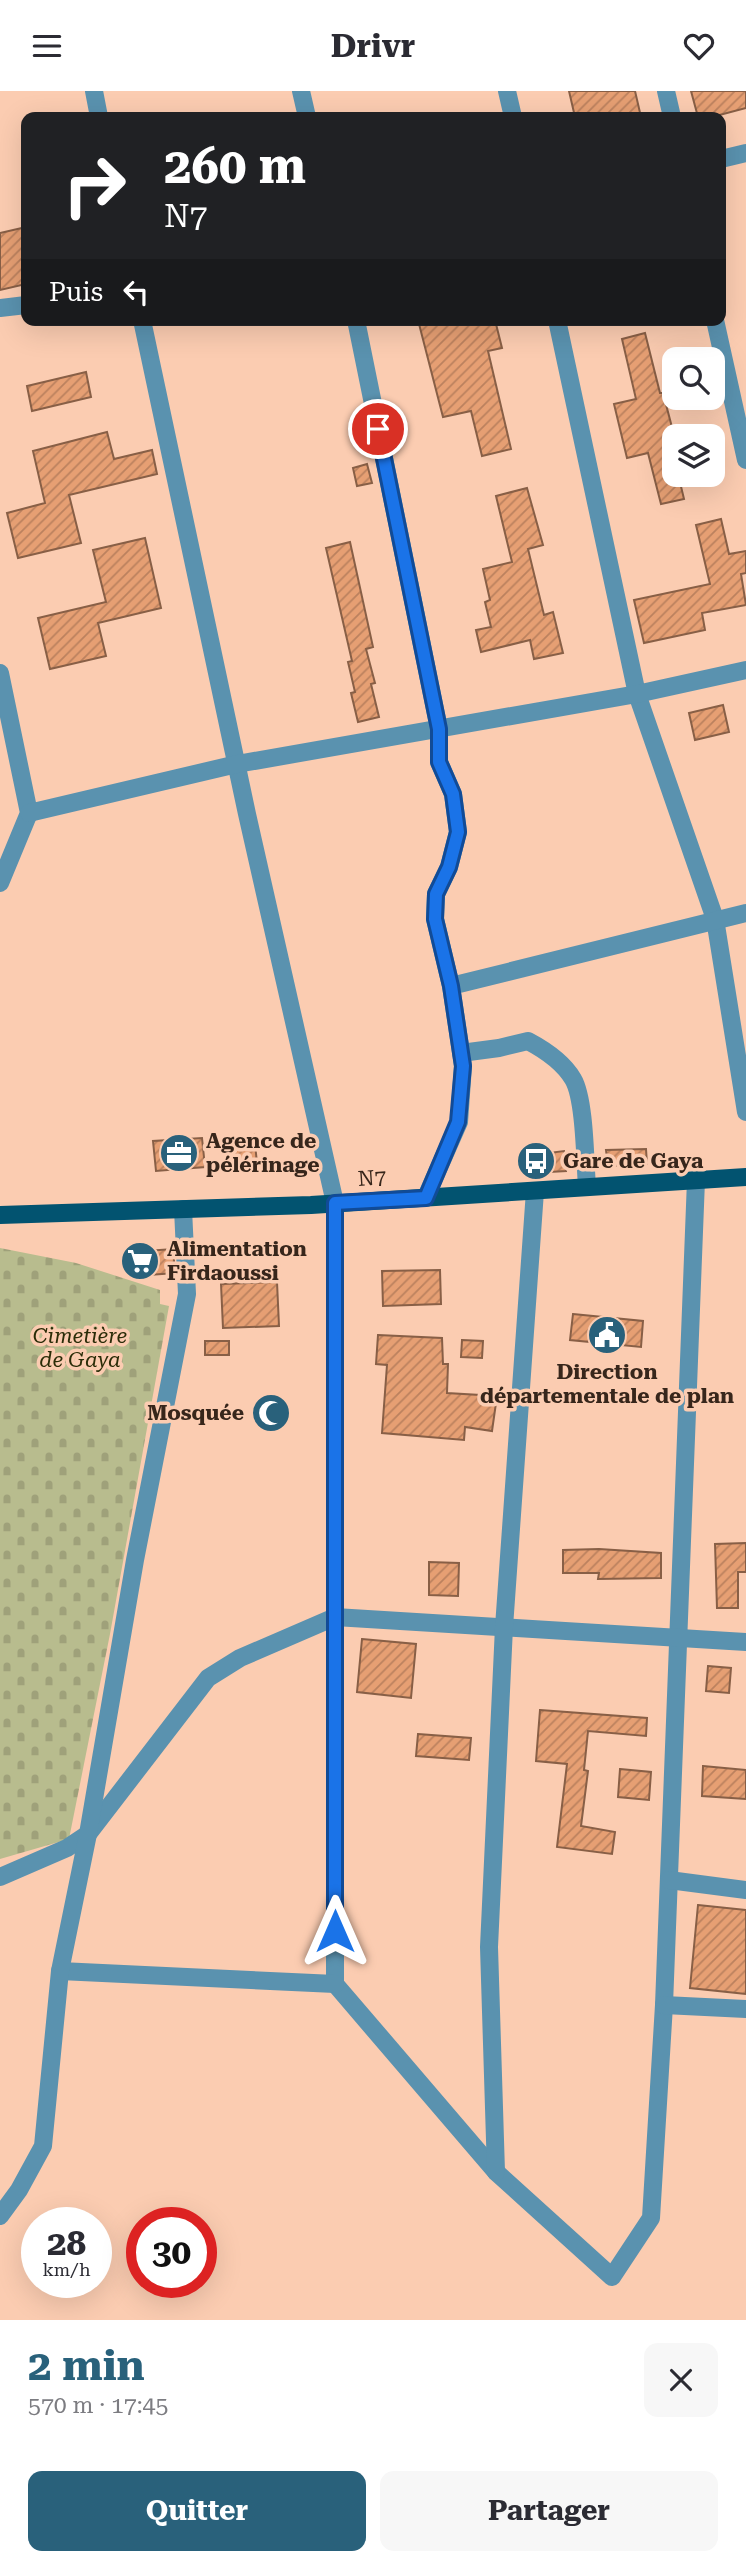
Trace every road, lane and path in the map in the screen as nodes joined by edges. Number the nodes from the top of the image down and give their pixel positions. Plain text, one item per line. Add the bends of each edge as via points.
1 (94, 91) edge
2 (300, 91) edge
3 (507, 91) edge
4 (666, 91) edge
5 (98, 112) edge
6 (306, 112) edge
7 (512, 112) edge
8 (670, 112) edge
9 (746, 153) edge
10 (726, 158) edge
11 (21, 306) edge
12 (0, 308) edge
13 (143, 326) edge
14 (357, 326) edge
15 (558, 326) edge
16 (716, 326) edge
17 (746, 460) edge
18 (746, 670) edge
19 (0, 673) edge
20 (637, 694) junction
21 (439, 729) junction
22 (237, 764) junction
23 (29, 813) junction
24 (0, 883) edge
25 (746, 913) edge
26 (715, 919) junction
27 (451, 986) junction
28 (461, 1053) junction
29 (746, 1112) edge
30 (746, 1177) edge
31 (696, 1180) junction
32 (587, 1187) junction
33 (535, 1191) junction
34 (426, 1198) junction
35 (335, 1203) junction
36 (183, 1209) junction
37 (0, 1215) edge
38 (335, 1617) junction
39 (505, 1627) junction
40 (678, 1638) junction
41 (746, 1642) edge
42 (88, 1834) junction
43 (0, 1877) edge
44 (669, 1881) junction
45 (746, 1890) edge
46 (60, 1971) junction
47 (335, 1984) junction
48 (664, 2005) junction
49 (746, 2009) edge
50 (496, 2172) junction
51 (0, 2217) edge

1 - 5 street
2 - 6 street
3 - 7 street
4 - 8 street
9 - 10 street
11 - 12 street
13 - 22 street
14 - 21 street
15 - 20 street
16 - 17 street
18 - 20 street
19 - 23 street
20 - 21 street
20 - 26 street
21 - 22 street
21 - 27 street via 439,762 453,794 458,832 436,894 435,919
22 - 23 street
22 - 35 street
23 - 24 street
25 - 26 street
26 - 27 street
26 - 29 street
27 - 28 street
28 - 32 street via 528,1041 557,1061 574,1080 580,1101
28 - 34 street via 458,1122
30 - 31 main road, N7
31 - 32 main road, N7
31 - 40 street
32 - 33 main road, N7
33 - 34 main road, N7
33 - 39 street
34 - 35 main road, N7
35 - 36 main road, N7
35 - 38 street
36 - 37 main road, N7
36 - 42 street via 187,1294
38 - 39 street
38 - 42 street via 240,1658 208,1678
38 - 47 street
39 - 40 street
39 - 50 street via 489,1947
40 - 41 street
40 - 44 street
42 - 43 street
42 - 46 street
44 - 45 street
44 - 48 street
46 - 47 street
46 - 51 street via 43,2145
47 - 50 street
48 - 49 street
48 - 50 street via 652,2218 611,2277

